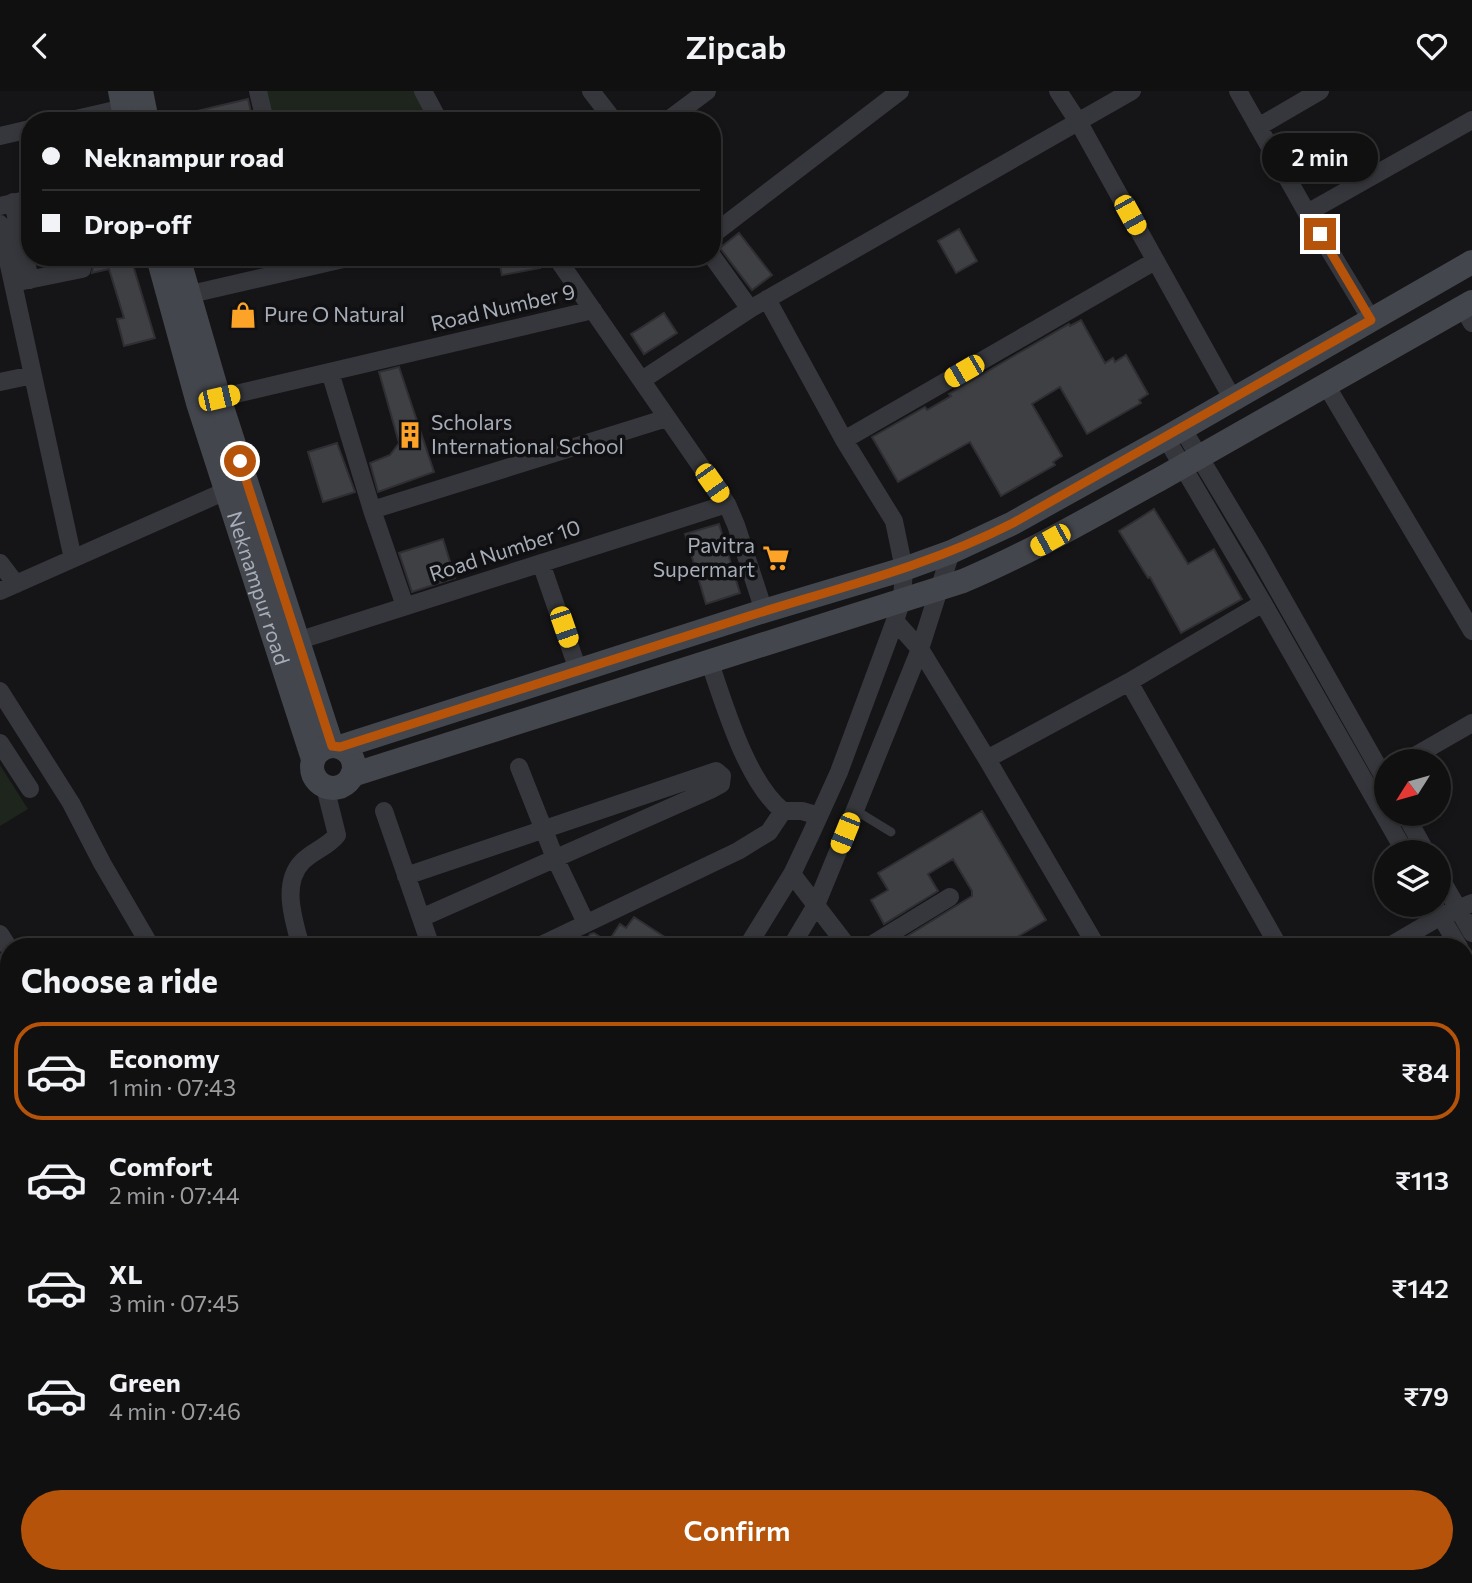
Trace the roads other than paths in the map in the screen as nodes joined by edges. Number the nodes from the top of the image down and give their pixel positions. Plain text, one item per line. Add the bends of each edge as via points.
1 (258, 91) edge
2 (424, 91) edge
3 (592, 91) edge
4 (707, 91) edge
5 (900, 91) edge
6 (1058, 91) edge
7 (1132, 91) edge
8 (1238, 91) edge
9 (1320, 91) edge
10 (128, 103) edge
11 (98, 112) edge
12 (263, 112) edge
13 (434, 112) edge
14 (607, 112) edge
15 (679, 112) edge
16 (1472, 120) edge
17 (1079, 123) junction
18 (1258, 127) junction
19 (21, 131) edge
20 (0, 136) edge
21 (14, 202) edge
22 (1307, 213) junction
23 (0, 224) edge
24 (721, 228) edge
25 (1155, 261) junction
26 (1472, 262) edge
27 (82, 266) edge
28 (162, 266) edge
29 (178, 266) edge
30 (313, 266) edge
31 (562, 266) edge
32 (719, 266) edge
33 (22, 282) junction
34 (178, 297) junction
35 (767, 299) junction
36 (750, 309) junction
37 (593, 310) junction
38 (1469, 311) edge
39 (1371, 320) junction
40 (330, 372) junction
41 (33, 375) junction
42 (642, 380) junction
43 (0, 382) edge
44 (1326, 385) junction
45 (219, 398) junction
46 (1233, 398) junction
47 (667, 418) junction
48 (1174, 433) junction
49 (844, 440) junction
50 (1191, 462) junction
51 (236, 486) junction
52 (727, 504) junction
53 (372, 510) junction
54 (951, 552) junction
55 (73, 559) junction
56 (541, 562) junction
57 (0, 563) edge
58 (904, 569) junction
59 (939, 589) junction
60 (6, 592) edge
61 (1263, 603) junction
62 (405, 606) junction
63 (898, 610) junction
64 (764, 611) junction
65 (1472, 631) edge
66 (297, 641) junction
67 (920, 649) junction
68 (709, 660) junction
69 (578, 670) junction
70 (1129, 682) junction
71 (0, 691) edge
72 (1472, 723) edge
73 (0, 743) edge
74 (1427, 749) edge
75 (328, 751) junction
76 (1374, 757) edge
77 (987, 759) junction
78 (519, 767) dead end
79 (352, 775) junction
80 (325, 787) junction
81 (30, 789) dead end
82 (855, 810) junction
83 (384, 811) dead end
84 (783, 811) junction
85 (819, 816) junction
86 (544, 830) junction
87 (891, 832) dead end
88 (1398, 840) edge
89 (555, 858) junction
90 (792, 874) junction
91 (406, 876) junction
92 (1451, 889) edge
93 (950, 898) dead end
94 (816, 905) junction
95 (1466, 907) edge
96 (1429, 917) edge
97 (1442, 917) edge
98 (421, 918) junction
99 (586, 923) junction
100 (1472, 933) edge
101 (146, 938) edge
102 (299, 938) edge
103 (427, 938) edge
104 (555, 938) edge
105 (753, 938) edge
106 (796, 938) edge
107 (841, 938) edge
108 (883, 938) edge
109 (1092, 938) edge
110 (1274, 938) edge
111 (1400, 938) edge
112 (1454, 938) edge

1 - 12 street
2 - 13 street
3 - 14 street
4 - 15 street
5 - 24 street
6 - 17 street
7 - 17 street
8 - 18 street
9 - 18 street
10 - 11 street
16 - 22 street
17 - 25 street
17 - 35 street
18 - 22 street
19 - 20 street
21 - 33 street
22 - 39 street
23 - 33 street
25 - 46 street
25 - 49 street
26 - 39 street
27 - 33 street
28 - 34 street, Neknampur road
29 - 34 street, Neknampur road
30 - 34 street
31 - 37 street
32 - 36 street
33 - 41 street
34 - 45 street, Neknampur road
34 - 51 street, Neknampur road
35 - 36 street
35 - 49 street
36 - 42 street
37 - 40 street, Road Number 9
37 - 42 street
38 - 44 street
39 - 46 street
40 - 45 street, Road Number 9
40 - 53 street
41 - 43 street
41 - 55 street
42 - 47 street
44 - 50 street
44 - 65 street
45 - 51 street, Neknampur road
46 - 48 street
47 - 52 street
47 - 53 street
48 - 50 street
48 - 54 street via 1013,523
49 - 58 street via 894,521
50 - 59 street via 1028,552
50 - 61 street
50 - 76 street via 1257,553
51 - 55 street
51 - 66 street, Neknampur road
51 - 75 street, Neknampur road
52 - 56 street, Road Number 10
52 - 64 street
53 - 62 street
54 - 58 street
54 - 59 street
55 - 60 street
56 - 62 street, Road Number 10
56 - 69 street
57 - 60 street
58 - 63 street
58 - 64 street
59 - 63 street
59 - 67 street
61 - 70 street
61 - 88 street
62 - 66 street, Road Number 10
63 - 67 street
63 - 68 street
63 - 85 street
64 - 69 street
66 - 75 street, Neknampur road
67 - 77 street
67 - 82 street
68 - 79 street
68 - 84 street via 761,788
69 - 75 street
70 - 77 street
70 - 110 street
71 - 101 street via 71,803
72 - 74 street
73 - 81 street
75 - 79 street via 352,759
75 - 80 street via 313,775
77 - 109 street
78 - 86 street
79 - 80 street via 341,786
80 - 102 street via 337,835 301,863 290,888
82 - 87 lane
82 - 94 street
83 - 91 street
84 - 85 street
84 - 99 street via 769,832 738,851
85 - 90 street
86 - 89 street
86 - 89 street via 716,771 722,776 721,784 710,790
86 - 91 street
89 - 98 street
89 - 99 street
90 - 94 street
90 - 105 street
91 - 98 street
92 - 95 street
93 - 108 street
94 - 106 street
94 - 107 street
95 - 100 street
96 - 111 street
97 - 112 street
98 - 103 street
99 - 104 street

